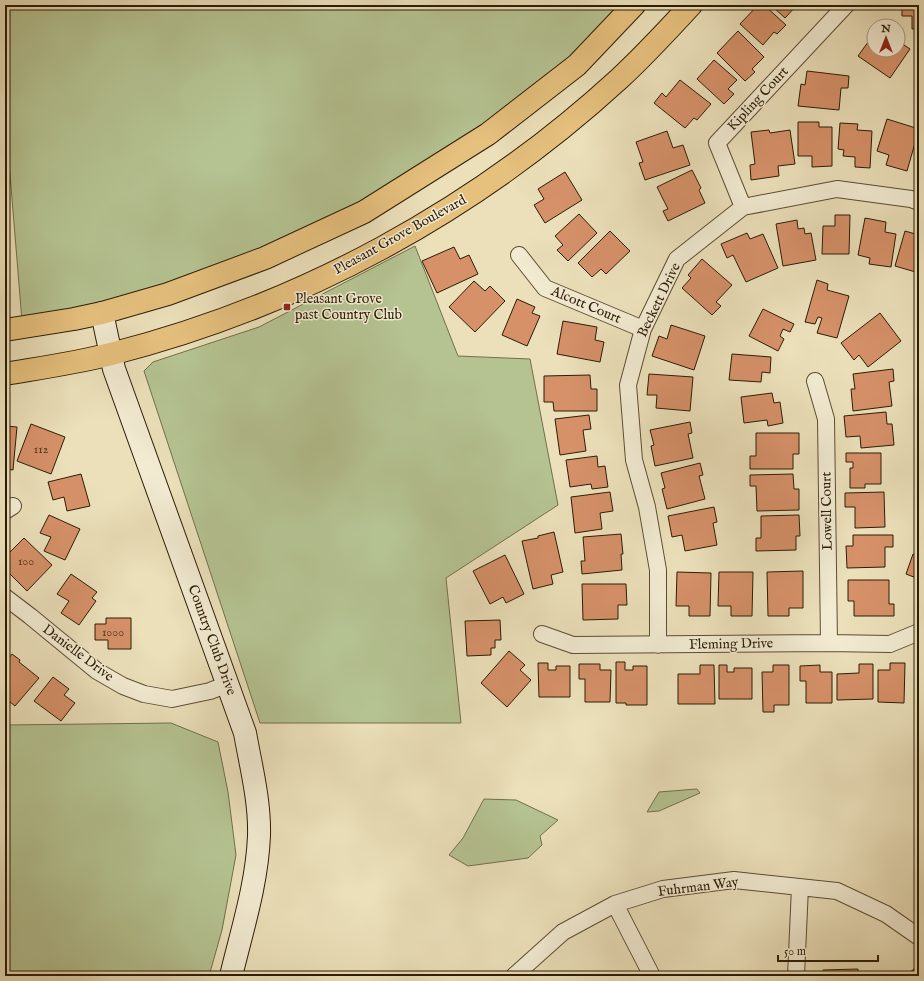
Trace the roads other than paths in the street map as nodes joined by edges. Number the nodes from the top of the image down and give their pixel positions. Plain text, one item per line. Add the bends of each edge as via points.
1 (634, 5) edge
2 (691, 5) edge
3 (846, 5) edge
4 (919, 202) edge
5 (743, 207) junction
6 (519, 256) dead end
7 (102, 313) junction
8 (643, 329) junction
9 (5, 330) edge
10 (110, 354) junction
11 (5, 374) edge
12 (815, 381) dead end
13 (5, 597) edge
14 (919, 632) edge
15 (542, 634) dead end
16 (829, 643) junction
17 (658, 645) junction
18 (228, 684) junction
19 (800, 887) junction
20 (615, 904) junction
21 (919, 937) edge
22 (231, 976) edge
23 (514, 976) edge
24 (652, 976) edge
25 (796, 976) edge

1 - 7 main road via 577,65 488,134 364,212 265,258 168,294
2 - 10 main road, Pleasant Grove Boulevard via 619,79 545,142 469,197 428,222 347,267 288,294 184,332
3 - 5 street, Kipling Court via 717,142
4 - 5 street, Beckett Drive via 837,189
5 - 8 street, Beckett Drive via 677,259
6 - 8 street, Alcott Court via 545,288
7 - 9 main road
7 - 10 street, Country Club Drive
8 - 17 street, Beckett Drive via 628,385 634,460 647,507 658,570
10 - 11 main road, Pleasant Grove Boulevard
10 - 18 street, Country Club Drive
12 - 16 street, Lowell Court via 826,419
13 - 18 street, Danielle Drive via 98,671 123,686 144,694 172,699 210,691
14 - 16 street, Fleming Drive via 890,644
15 - 17 street, Fleming Drive via 573,645
16 - 17 street, Fleming Drive
18 - 22 street, Country Club Drive via 245,734 256,791 259,835 253,887
19 - 20 street, Fuhrman Way via 734,880 663,888
19 - 21 street, Fuhrman Way via 837,891 886,914
19 - 25 street
20 - 23 street, Fuhrman Way via 563,932
20 - 24 street

